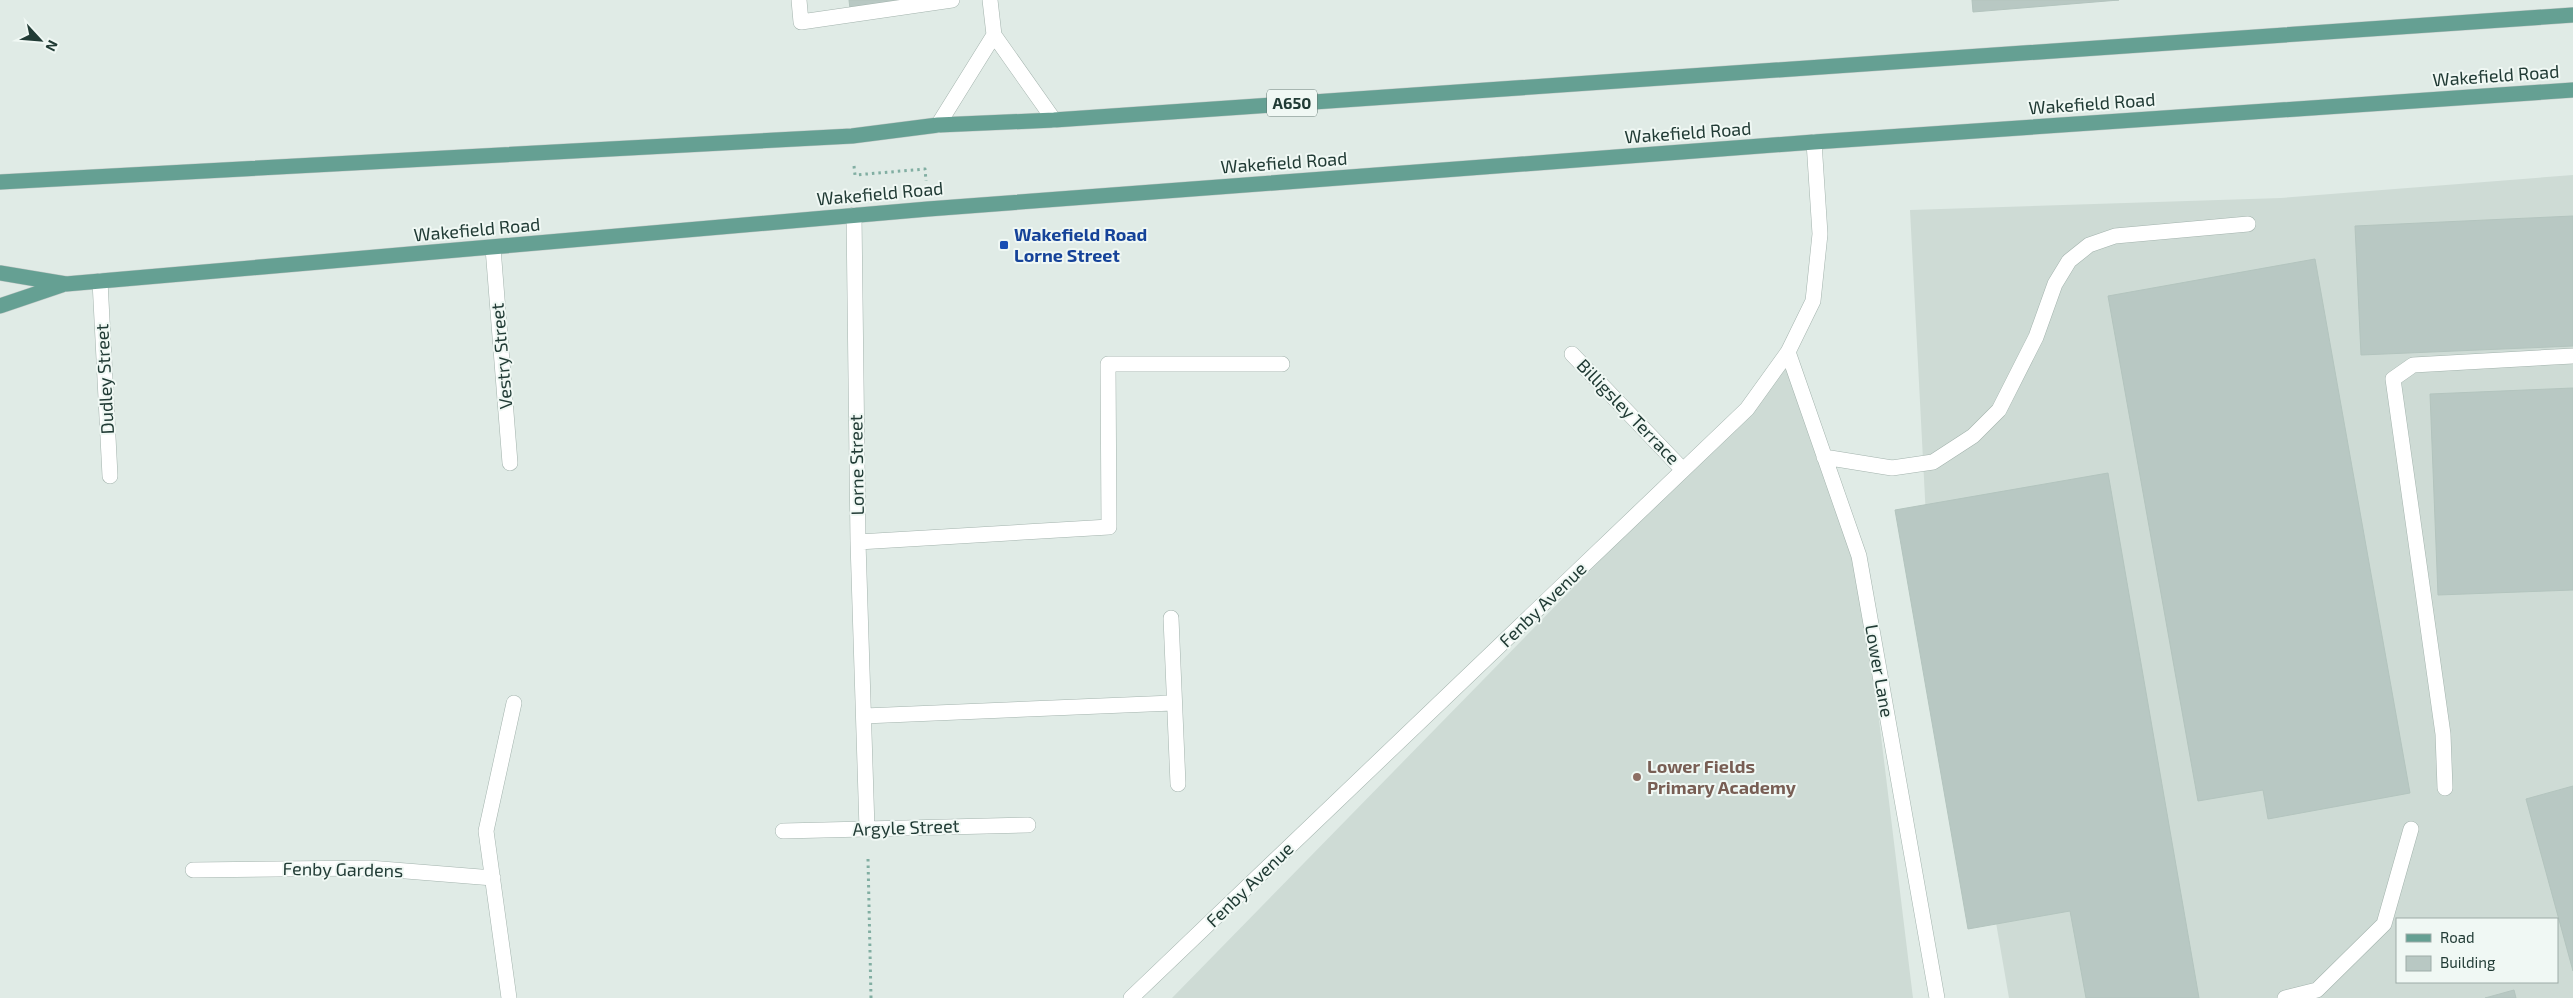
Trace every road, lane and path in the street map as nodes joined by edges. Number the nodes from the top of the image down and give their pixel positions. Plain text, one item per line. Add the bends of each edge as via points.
1 (799, 0) edge
2 (952, 0) edge
3 (990, 0) edge
4 (2573, 15) edge
5 (994, 35) junction
6 (2573, 90) edge
7 (1054, 120) junction
8 (938, 125) junction
9 (852, 136) junction
10 (1814, 142) junction
11 (4, 181) edge
12 (928, 208) junction
13 (854, 214) junction
14 (2248, 224) dead end
15 (493, 248) junction
16 (0, 273) edge
17 (100, 281) junction
18 (66, 284) junction
19 (0, 306) edge
20 (1788, 352) junction
21 (1572, 354) dead end
22 (2573, 356) edge
23 (1282, 364) dead end
24 (1824, 457) junction
25 (510, 463) dead end
26 (1683, 470) junction
27 (110, 476) dead end
28 (858, 542) junction
29 (1171, 618) dead end
30 (514, 703) dead end
31 (1173, 703) junction
32 (864, 716) junction
33 (1178, 784) dead end
34 (2445, 788) dead end
35 (1028, 825) dead end
36 (867, 829) junction
37 (2411, 829) dead end
38 (784, 832) dead end
39 (193, 870) dead end
40 (493, 878) junction
41 (509, 998) edge
42 (871, 998) edge
43 (1131, 998) edge
44 (1937, 998) edge
45 (2285, 998) edge

1 - 2 street via 801,22
3 - 5 street
4 - 7 main road, A650
5 - 7 street
5 - 8 street
6 - 10 main road, Wakefield Road
7 - 8 main road, A650
8 - 9 main road, A650
9 - 11 main road, A650
9 - 12 path via 855,175 925,169
10 - 12 main road, Wakefield Road
10 - 20 street, Fenby Avenue via 1820,234 1813,301
12 - 13 main road, Wakefield Road
13 - 15 main road, Wakefield Road
13 - 28 street, Lorne Street
14 - 24 street via 2115,236 2089,244 2069,261 2055,284 2036,337 1999,410 1973,436 1933,462 1892,468
15 - 17 main road, Wakefield Road
15 - 25 street, Vestry Street
16 - 18 main road, Wakefield Road
17 - 18 main road, Wakefield Road
17 - 27 street, Dudley Street
18 - 19 main road
20 - 24 street, Lower Lane
20 - 26 street, Fenby Avenue via 1747,410
21 - 26 street, Billigsley Terrace
22 - 34 street via 2413,365 2393,379 2443,734
23 - 28 street via 1108,364 1108,527
24 - 44 street, Lower Lane via 1859,556
26 - 43 street, Fenby Avenue
28 - 32 street, Lorne Street
29 - 31 street
30 - 40 street via 486,831
31 - 32 street
31 - 33 street
32 - 36 street, Lorne Street
35 - 36 street, Argyle Street
36 - 38 street, Argyle Street
36 - 42 path
37 - 45 street via 2384,924 2317,990
39 - 40 street, Fenby Gardens via 369,868
40 - 41 street

